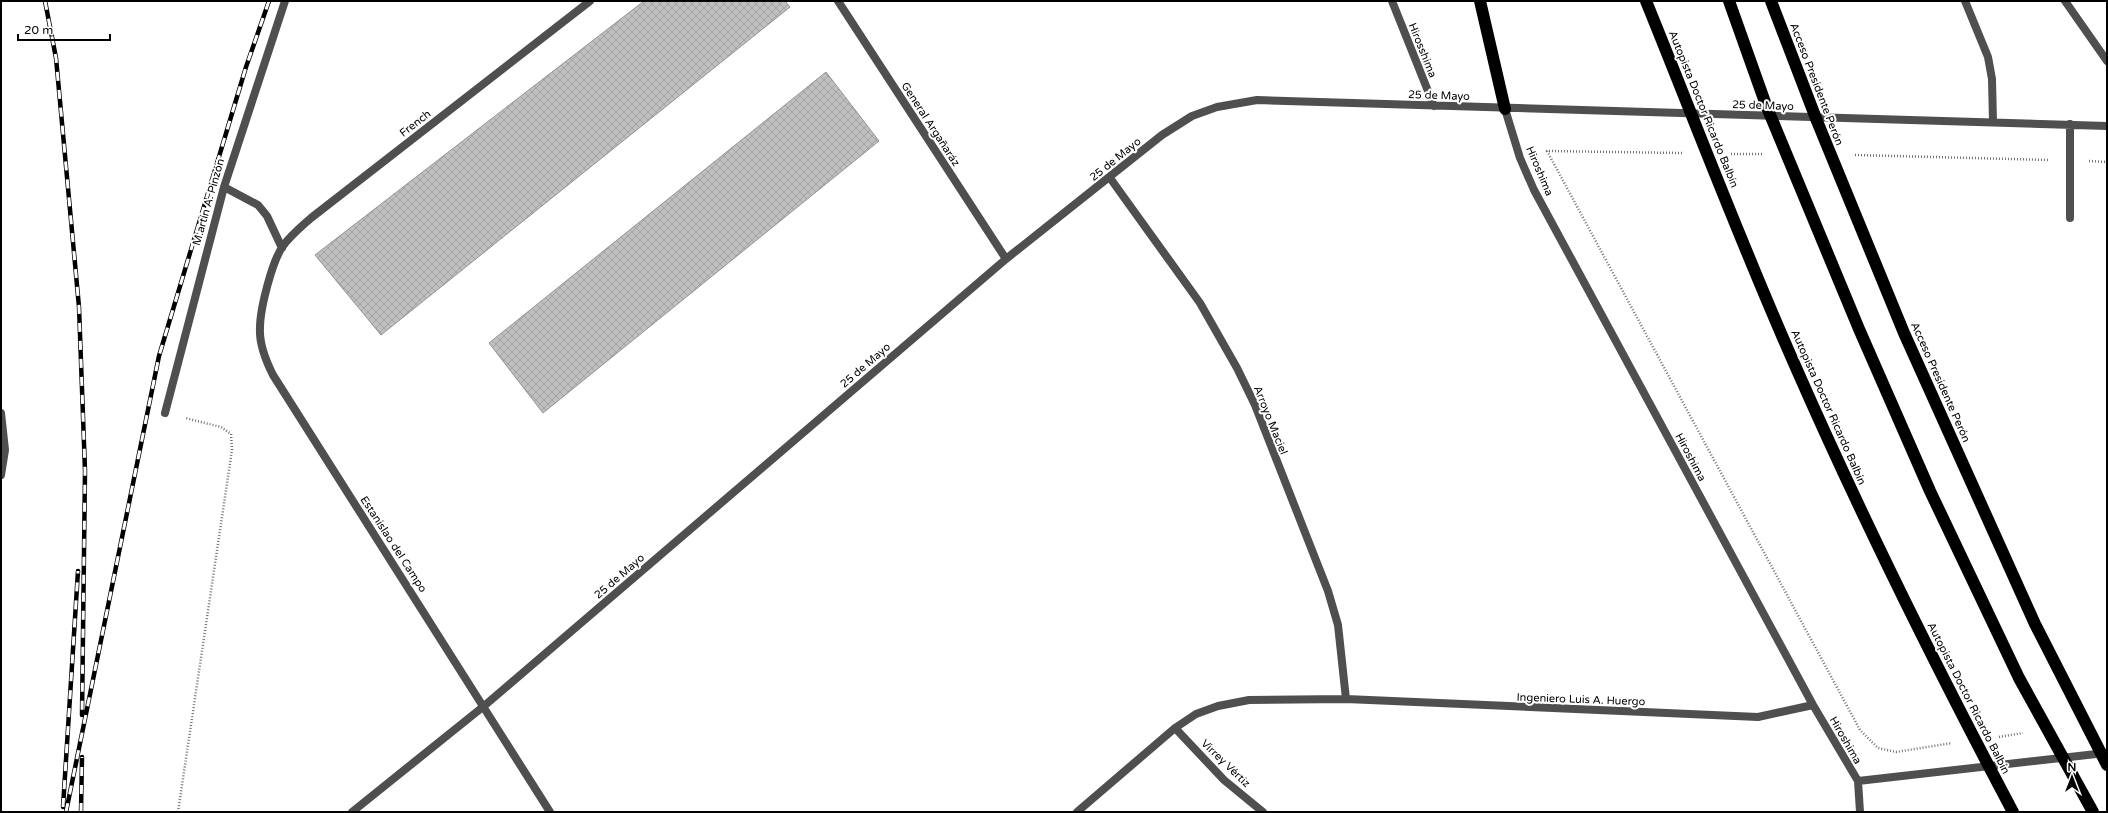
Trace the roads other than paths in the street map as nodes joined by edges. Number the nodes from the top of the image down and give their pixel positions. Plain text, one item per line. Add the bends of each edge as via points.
1 (285, 1) edge
2 (590, 1) edge
3 (838, 1) edge
4 (1392, 1) edge
5 (1480, 1) edge
6 (1646, 1) edge
7 (1729, 1) edge
8 (1771, 1) edge
9 (1965, 1) edge
10 (2065, 1) edge
11 (2107, 61) edge
12 (1434, 106) junction
13 (1505, 109) junction
14 (1993, 122) junction
15 (2070, 124) junction
16 (2107, 126) edge
17 (1110, 178) junction
18 (224, 187) junction
19 (2070, 218) dead end
20 (282, 248) junction
21 (1006, 259) junction
22 (270, 276) joint
23 (1, 414) edge
24 (165, 414) road end
25 (2, 472) edge
26 (1346, 699) junction
27 (1813, 704) junction
28 (484, 706) junction
29 (1175, 728) junction
30 (2107, 752) edge
31 (2107, 765) edge
32 (1858, 781) junction
33 (352, 812) edge
34 (550, 812) edge
35 (1077, 812) edge
36 (1263, 812) edge
37 (1860, 812) edge
38 (2013, 812) edge
39 (2093, 812) edge

1 - 18 street, M.artín A. Pinzón
2 - 20 street, French via 311,218 293,233
3 - 21 street, General Argañaráz
4 - 12 street, Hirosshima
5 - 13 highway
6 - 38 highway, Autopista Doctor Ricardo Balbín via 1796,368 1880,551
7 - 39 highway via 1766,105 1930,491 2019,678
8 - 31 highway, Acceso Presidente Perón via 1904,333 2035,624
9 - 14 street via 1988,58 1992,80
10 - 11 street
12 - 13 street, 25 de Mayo
12 - 17 street, 25 de Mayo via 1257,100 1216,107 1192,116 1162,135
13 - 14 street, 25 de Mayo
13 - 27 street, Hiroshima via 1520,158 1534,190
14 - 15 street, 25 de Mayo
15 - 16 street, 25 de Mayo
15 - 19 street
17 - 21 street, 25 de Mayo
17 - 26 street, Arroyo Maciel via 1200,303 1255,405 1328,592 1338,625
18 - 20 street via 258,205 267,216
18 - 24 street, M.artín A. Pinzón
20 - 22 street, French
21 - 28 street, 25 de Mayo
22 - 28 street, Estanislao del Campo via 260,329 265,358 273,375
23 - 25 street via 5,450
26 - 27 street, Ingeniero Luis A. Huergo via 1758,717
26 - 29 street, Ingeniero Luis A. Huergo via 1250,700 1218,706 1196,714
27 - 32 street, Hiroshima
28 - 33 street, 25 de Mayo
28 - 34 street, Estanislao del Campo
29 - 35 street, Ingeniero Luis A. Huergo
29 - 36 street, Virrey Vértiz via 1224,780
30 - 32 street
32 - 37 street, Hiroshima

